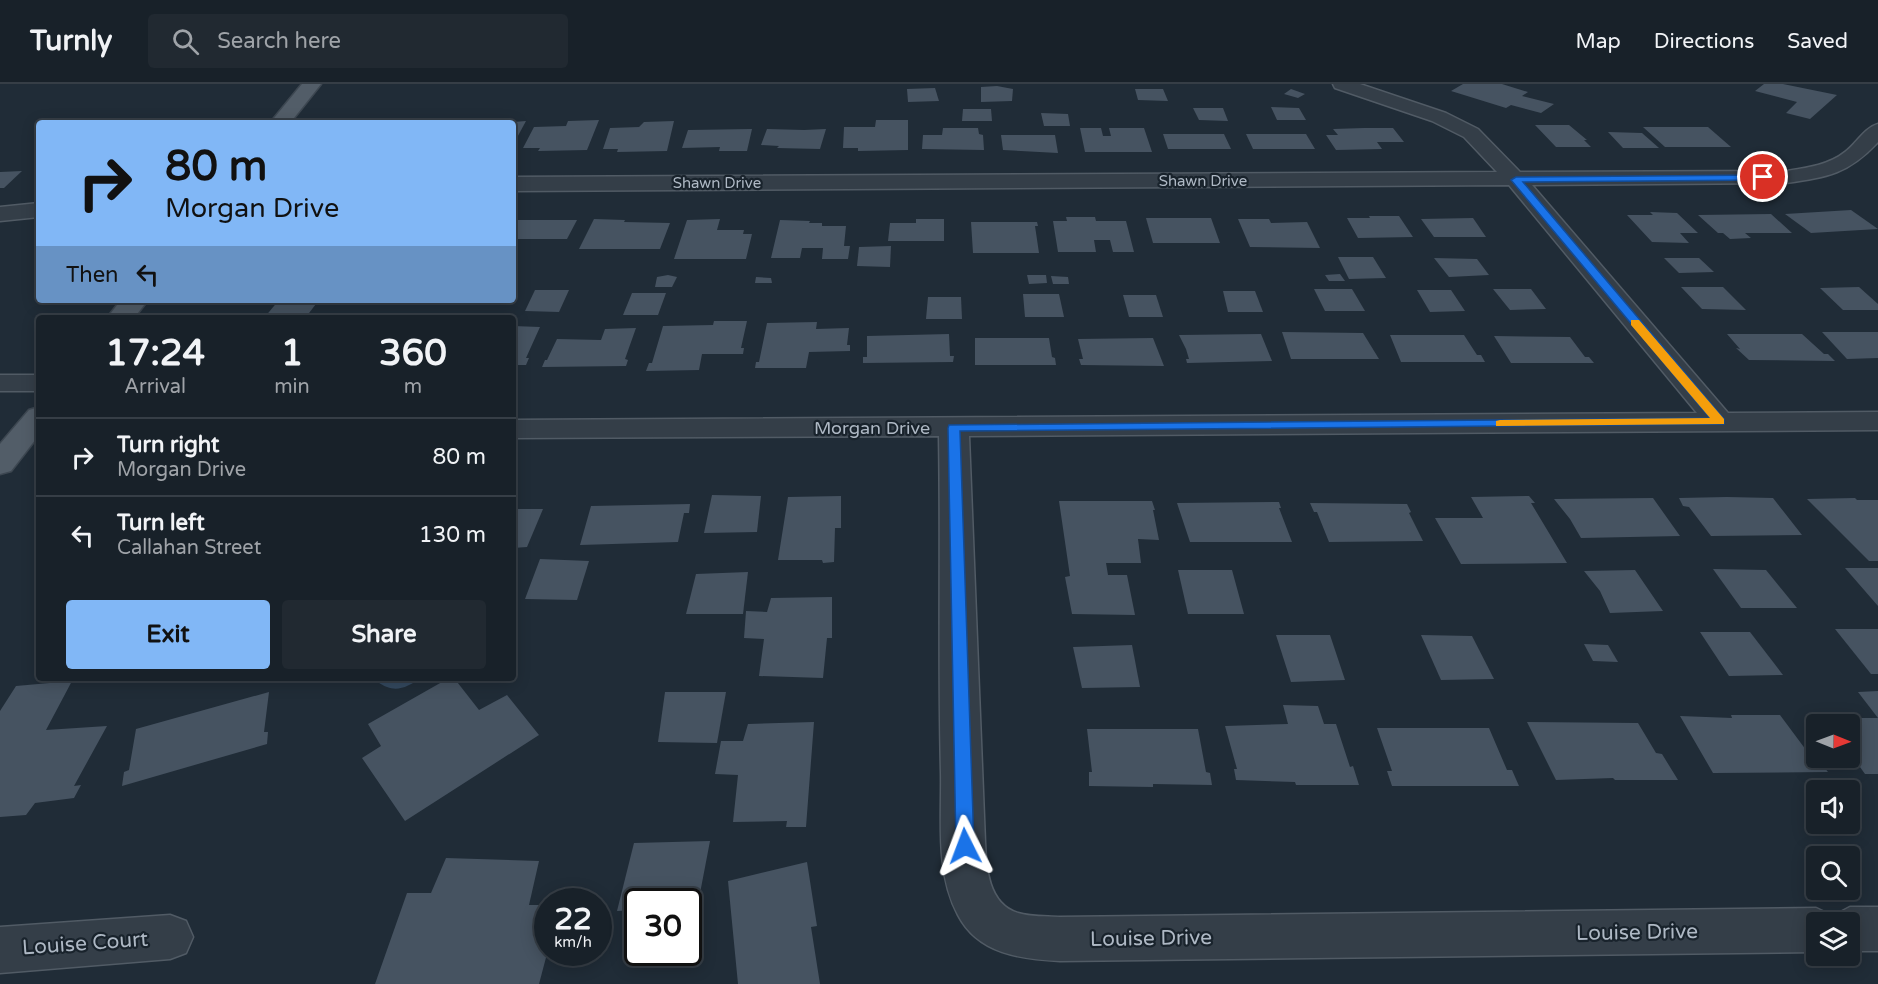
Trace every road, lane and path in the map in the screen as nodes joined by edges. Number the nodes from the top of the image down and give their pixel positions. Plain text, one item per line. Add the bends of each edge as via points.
1 (312, 84) edge
2 (1342, 84) edge
3 (282, 120) edge
4 (1878, 130) edge
5 (1516, 180) junction
6 (516, 184) edge
7 (36, 210) edge
8 (0, 214) edge
9 (132, 303) edge
10 (122, 315) edge
11 (0, 383) edge
12 (36, 383) edge
13 (1878, 421) edge
14 (1720, 422) junction
15 (35, 426) edge
16 (954, 428) junction
17 (516, 429) edge
18 (0, 464) edge
19 (1860, 929) edge
20 (1878, 929) edge
21 (1806, 930) edge
22 (170, 937) dead end
23 (0, 950) edge

1 - 3 main road
2 - 5 street via 1454,123 1471,133
4 - 5 street, Shawn Drive via 1852,158 1821,172 1786,177
5 - 6 street, Shawn Drive
5 - 14 street
7 - 8 street
9 - 10 main road
11 - 12 street
13 - 14 street, Morgan Drive
14 - 16 street, Morgan Drive
15 - 18 main road
16 - 17 street, Morgan Drive
16 - 21 street, Louise Drive via 966,870 972,898 989,922 1016,937 1060,939
19 - 20 street
22 - 23 street, Louise Court

